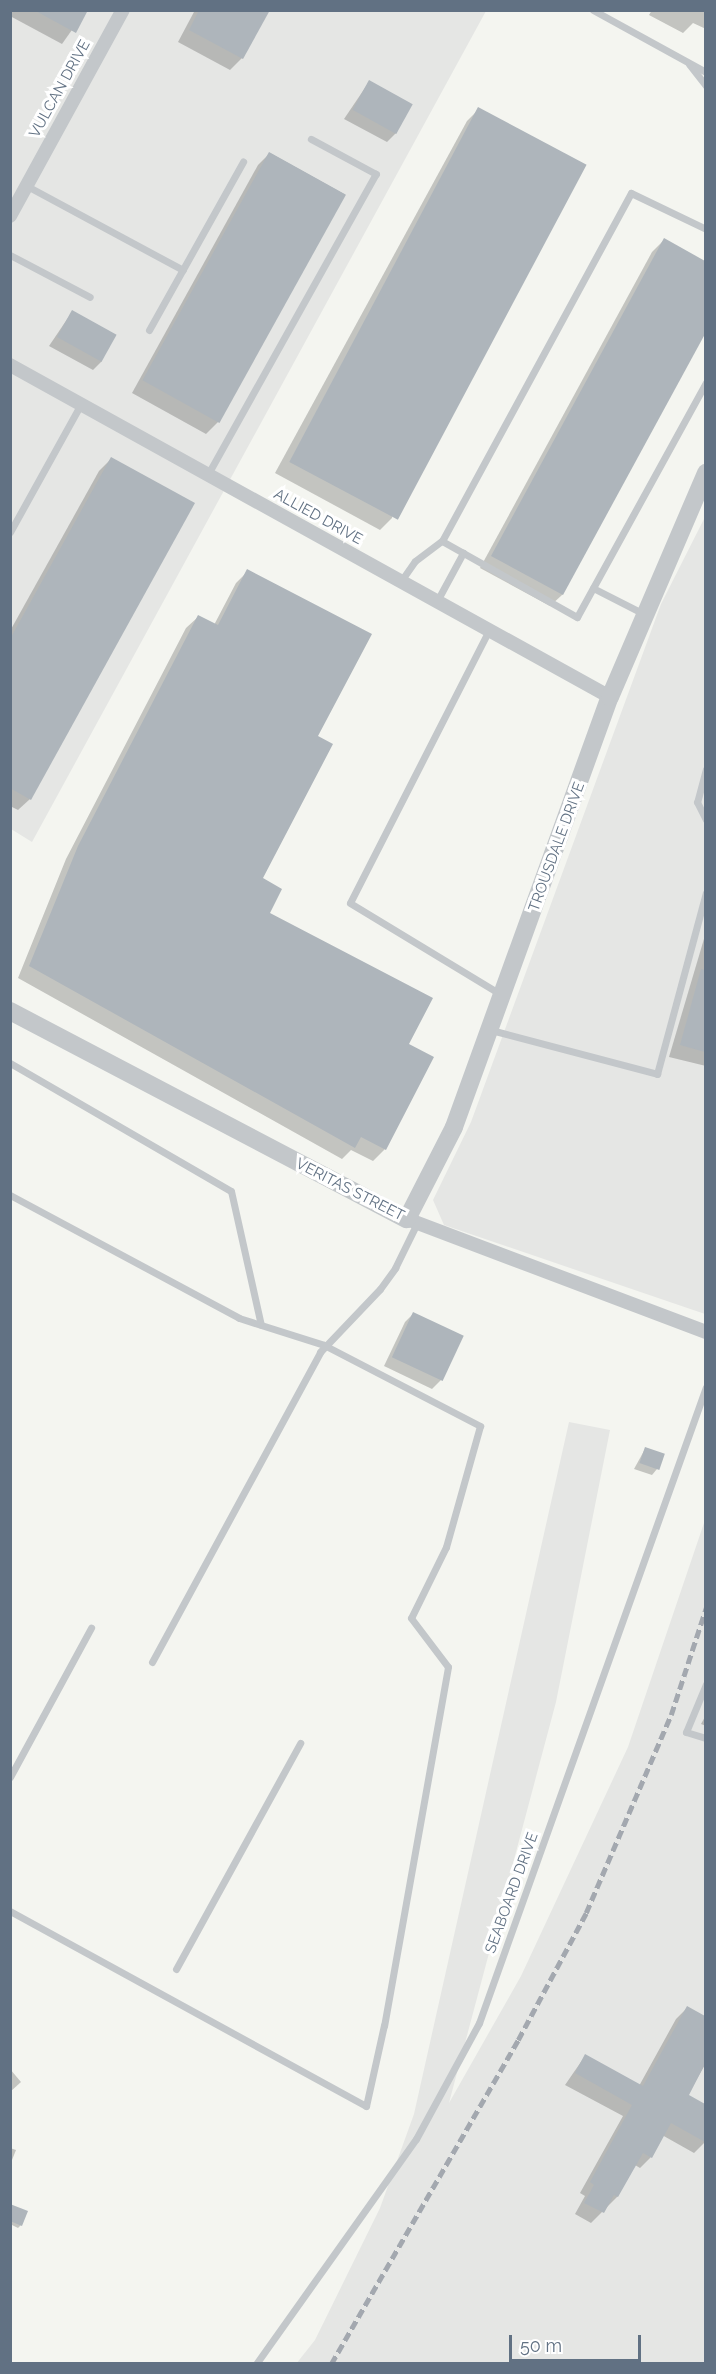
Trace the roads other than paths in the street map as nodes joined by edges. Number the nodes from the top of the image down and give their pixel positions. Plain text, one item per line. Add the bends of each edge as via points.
1 (123, 10) edge
2 (593, 10) edge
3 (688, 62) junction
4 (705, 72) edge
5 (705, 86) edge
6 (311, 139) dead end
7 (243, 162) dead end
8 (27, 186) junction
9 (10, 216) edge
10 (705, 229) edge
11 (10, 255) edge
12 (183, 270) junction
13 (90, 297) dead end
14 (149, 330) dead end
15 (10, 365) edge
16 (705, 382) edge
17 (81, 404) junction
18 (705, 473) edge
19 (208, 474) junction
20 (10, 532) edge
21 (442, 541) junction
22 (463, 553) junction
23 (402, 581) junction
24 (593, 588) junction
25 (437, 601) junction
26 (644, 614) junction
27 (489, 630) junction
28 (610, 697) junction
29 (705, 769) edge
30 (705, 820) edge
31 (705, 892) edge
32 (504, 996) junction
33 (10, 1011) edge
34 (491, 1030) junction
35 (10, 1064) edge
36 (10, 1195) edge
37 (412, 1221) junction
38 (261, 1325) junction
39 (705, 1332) edge
40 (324, 1345) junction
41 (705, 1387) edge
42 (91, 1628) dead end
43 (152, 1662) dead end
44 (705, 1684) edge
45 (705, 1738) edge
46 (300, 1743) dead end
47 (10, 1777) edge
48 (10, 1911) edge
49 (176, 1969) dead end
50 (256, 2364) edge

1 - 8 street, VULCAN DRIVE
2 - 3 lane
3 - 4 lane
3 - 5 lane
6 - 19 lane via 376,174
7 - 12 lane
8 - 9 street, VULCAN DRIVE
8 - 12 lane
10 - 21 lane via 631,193
11 - 13 lane
12 - 14 lane
15 - 17 street, ALLIED DRIVE
16 - 24 lane
17 - 19 street, ALLIED DRIVE
17 - 20 lane
18 - 26 street, TROUSDALE DRIVE
19 - 23 street, ALLIED DRIVE
21 - 22 lane
21 - 23 lane via 415,561
22 - 24 lane via 577,617
22 - 25 lane
23 - 25 street, ALLIED DRIVE
24 - 26 lane
25 - 27 street, ALLIED DRIVE
26 - 28 street, TROUSDALE DRIVE
27 - 28 street, ALLIED DRIVE
27 - 32 lane via 350,903
28 - 32 street, TROUSDALE DRIVE
29 - 30 lane via 697,802
31 - 34 lane via 657,1074
32 - 34 street, TROUSDALE DRIVE
33 - 37 street, VERITAS STREET
34 - 37 street, TROUSDALE DRIVE
35 - 38 lane via 231,1191
36 - 38 lane via 239,1318
37 - 39 street, VERITAS STREET
37 - 40 lane via 396,1268
38 - 40 lane
40 - 43 lane
40 - 48 lane via 480,1425 446,1546 411,1618 448,1667 420,1808 404,1919 366,2106
41 - 50 lane, SEABOARD DRIVE via 479,2023 416,2139
42 - 47 lane
44 - 45 lane via 686,1732
46 - 49 lane

